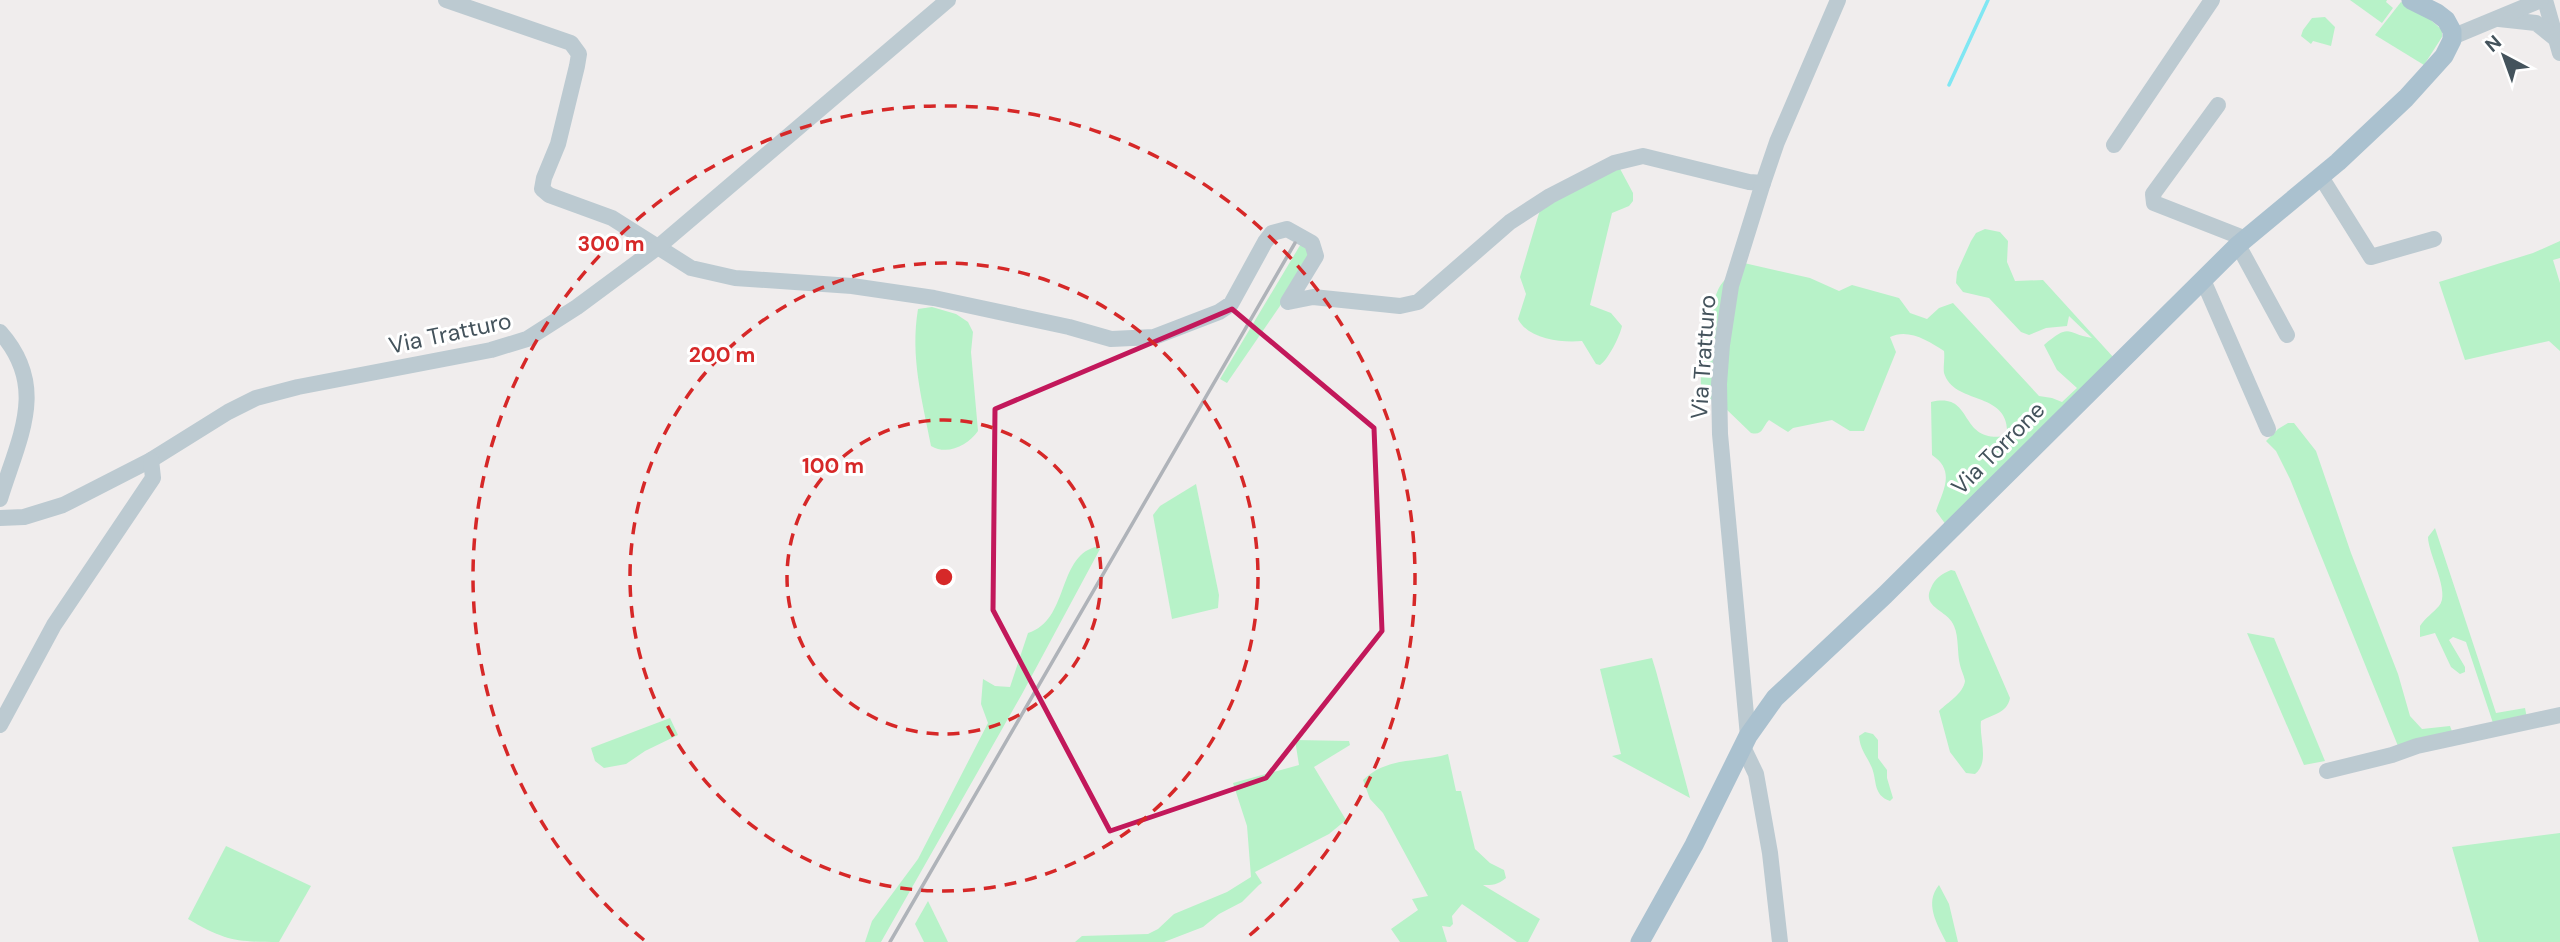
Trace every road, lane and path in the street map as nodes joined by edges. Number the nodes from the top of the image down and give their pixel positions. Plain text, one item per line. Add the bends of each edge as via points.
1 (446, 0) edge
2 (948, 0) edge
3 (1838, 0) edge
4 (2212, 0) edge
5 (2412, 0) edge
6 (2543, 0) edge
7 (2493, 18) junction
8 (2452, 37) junction
9 (2558, 46) edge
10 (2218, 104) dead end
11 (2114, 145) dead end
12 (2321, 177) junction
13 (1763, 183) junction
14 (2434, 239) dead end
15 (2242, 242) junction
16 (658, 247) junction
17 (2203, 279) junction
18 (0, 332) edge
19 (2287, 335) dead end
20 (2268, 429) dead end
21 (151, 460) junction
22 (0, 499) edge
23 (0, 518) edge
24 (2560, 715) edge
25 (0, 725) edge
26 (1745, 741) junction
27 (2327, 772) dead end
28 (1640, 942) edge
29 (1780, 942) edge

1 - 16 street via 571,43 579,54 577,65 542,189 612,218
2 - 16 street, Via Tratturo
3 - 13 street, Via Tratturo
4 - 11 street
5 - 8 main road via 2446,20
6 - 7 street
6 - 9 street
7 - 8 street
7 - 9 street via 2536,23
8 - 12 main road, Via Torrone via 2449,50 2430,73
10 - 15 street via 2153,194 2154,203
12 - 14 street via 2371,257
12 - 15 main road, Via Torrone
13 - 16 street via 1643,156 1614,163 1510,222 1418,302 1400,306 1313,297 1289,302 1316,257 1312,243 1287,229 1272,233 1265,242 1231,304 1154,337 1111,339 934,298 852,286 735,278 691,268
13 - 26 street, Via Tratturo via 1731,286 1720,384 1720,435
15 - 17 main road, Via Torrone
15 - 19 street
16 - 21 street, Via Tratturo via 527,339 256,398
17 - 20 street
17 - 26 main road, Via Torrone via 1775,698
18 - 22 street via 25,372 28,394
21 - 23 street, Via Tratturo via 63,505 24,517
21 - 25 street via 153,478 54,625
24 - 27 street via 2417,746
26 - 28 main road, Via Torrone
26 - 29 street, Via Tratturo via 1756,774 1770,853

